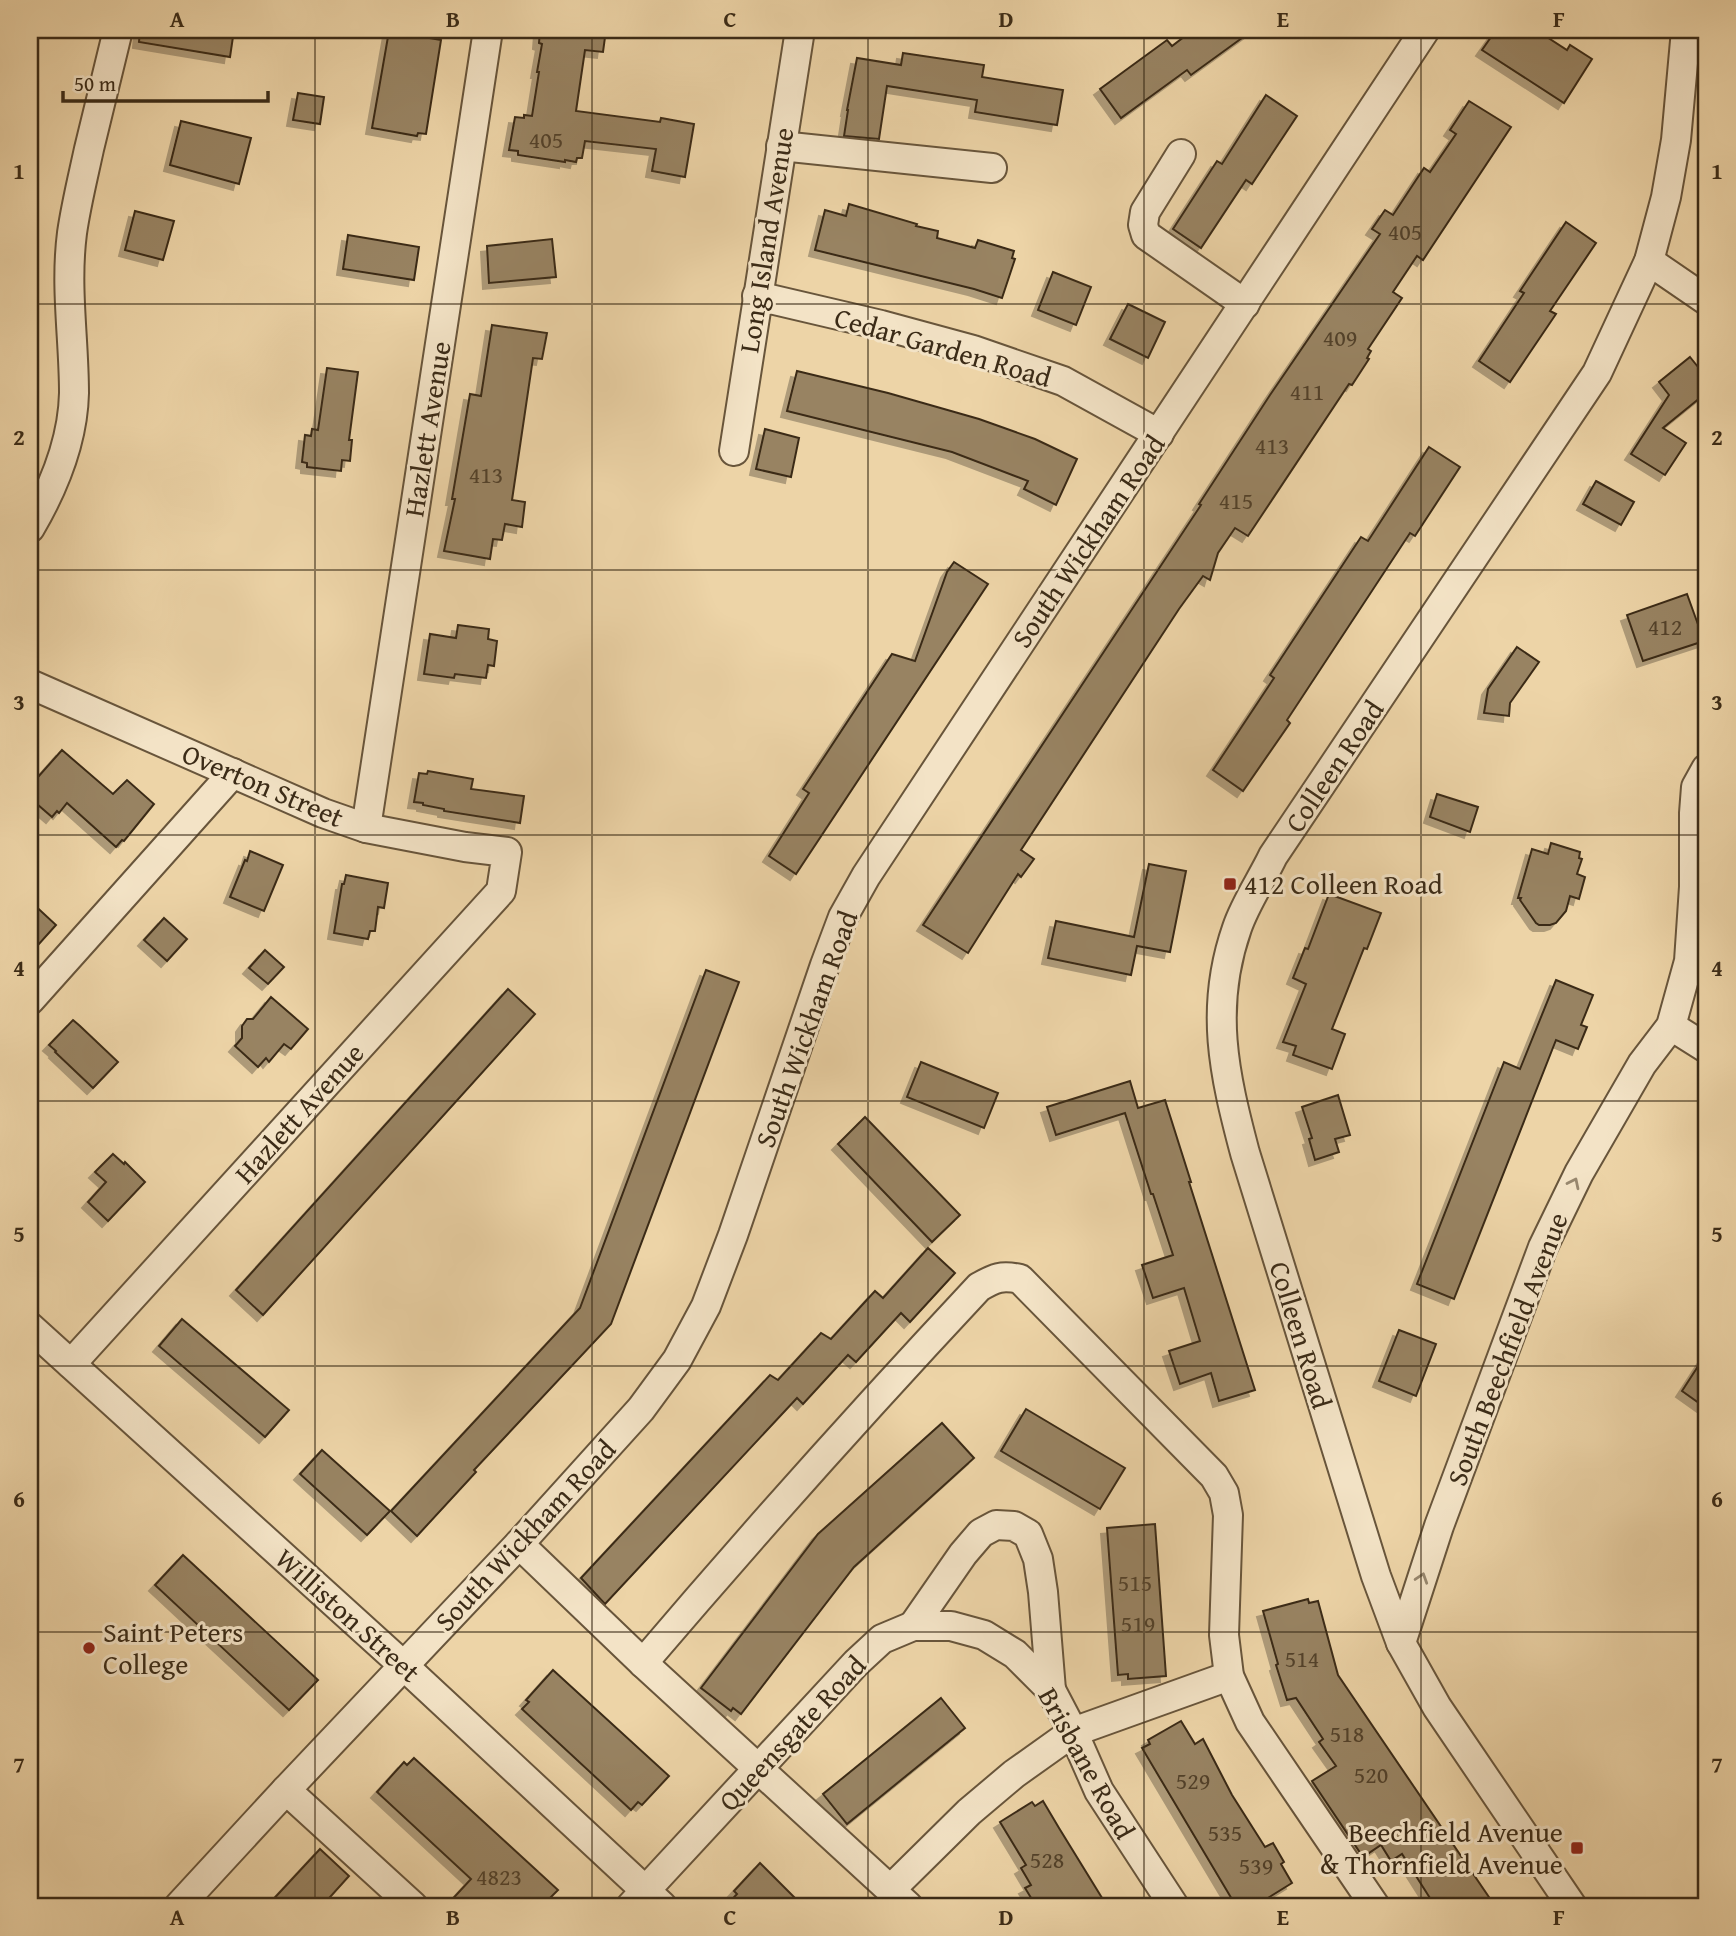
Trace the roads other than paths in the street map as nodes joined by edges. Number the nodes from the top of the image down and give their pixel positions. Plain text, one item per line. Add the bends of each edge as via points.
1 (118, 30) edge
2 (488, 30) edge
3 (800, 30) edge
4 (1425, 30) edge
5 (1683, 31) edge
6 (781, 146) junction
7 (1181, 154) dead end
8 (992, 168) dead end
9 (1650, 261) junction
10 (757, 296) junction
11 (1706, 300) edge
12 (1245, 304) junction
13 (1159, 434) junction
14 (734, 451) dead end
15 (30, 528) edge
16 (30, 684) edge
17 (1706, 769) edge
18 (233, 773) junction
19 (366, 828) junction
20 (507, 852) joint
21 (30, 1000) edge
22 (1671, 1026) junction
23 (1706, 1048) edge
24 (30, 1327) edge
25 (71, 1364) junction
26 (519, 1544) junction
27 (913, 1626) junction
28 (984, 1635) joint
29 (1401, 1643) junction
30 (643, 1663) junction
31 (404, 1666) junction
32 (1229, 1676) junction
33 (1051, 1690) junction
34 (1073, 1732) junction
35 (760, 1768) junction
36 (286, 1790) junction
37 (900, 1898) edge
38 (646, 1901) edge
39 (179, 1906) edge
40 (412, 1906) edge
41 (1174, 1906) edge
42 (1375, 1906) edge
43 (1572, 1906) edge

1 - 15 street via 72,233 69,279 74,393 70,429 59,469
2 - 19 street, Hazlett Avenue
3 - 6 street, Long Island Avenue
4 - 12 street, South Wickham Road
5 - 9 street via 1674,151
6 - 8 street
6 - 10 street, Long Island Avenue
7 - 12 street via 1145,212 1146,235
9 - 11 street
9 - 29 street, Colleen Road via 1597,373 1273,856 1237,926 1224,977 1221,1031 1228,1088 1245,1153
10 - 13 street, Cedar Garden Road via 986,355 1063,382
10 - 14 street, Long Island Avenue
12 - 13 street, South Wickham Road
13 - 26 street, South Wickham Road via 866,876 843,918 729,1247 706,1306 677,1360 641,1409
16 - 18 street, Overton Street
17 - 22 street, South Beechfield Avenue via 1696,787 1689,961
18 - 19 street, Overton Street
18 - 21 street
19 - 20 street, Overton Street
20 - 25 street, Hazlett Avenue via 501,891
22 - 23 street
29 -> 22 street, South Beechfield Avenue via 1439,1526 1543,1247 1579,1172
24 - 25 street, Williston Street
25 - 31 street, Williston Street
26 - 30 street
26 - 31 street, South Wickham Road
27 - 28 street, Queensgate Road via 951,1626
27 - 33 street via 981,1533 996,1525 1014,1526 1028,1534 1038,1559
27 - 35 street, Queensgate Road via 882,1639 864,1655
28 - 33 street, Brisbane Road via 1014,1654
29 - 43 street via 1437,1707
30 - 32 street via 748,1539 979,1287 1007,1276 1020,1279 1214,1476 1224,1493 1228,1515 1224,1635
30 - 35 street
31 - 36 street, South Wickham Road
31 - 38 street, Williston Street
32 - 34 street
32 - 42 street via 1251,1722
33 - 34 street, Brisbane Road
34 - 37 street via 969,1812
34 - 41 street, Brisbane Road via 1099,1791
35 - 37 street
35 - 38 street, Queensgate Road
36 - 39 street, South Wickham Road
36 - 40 street

